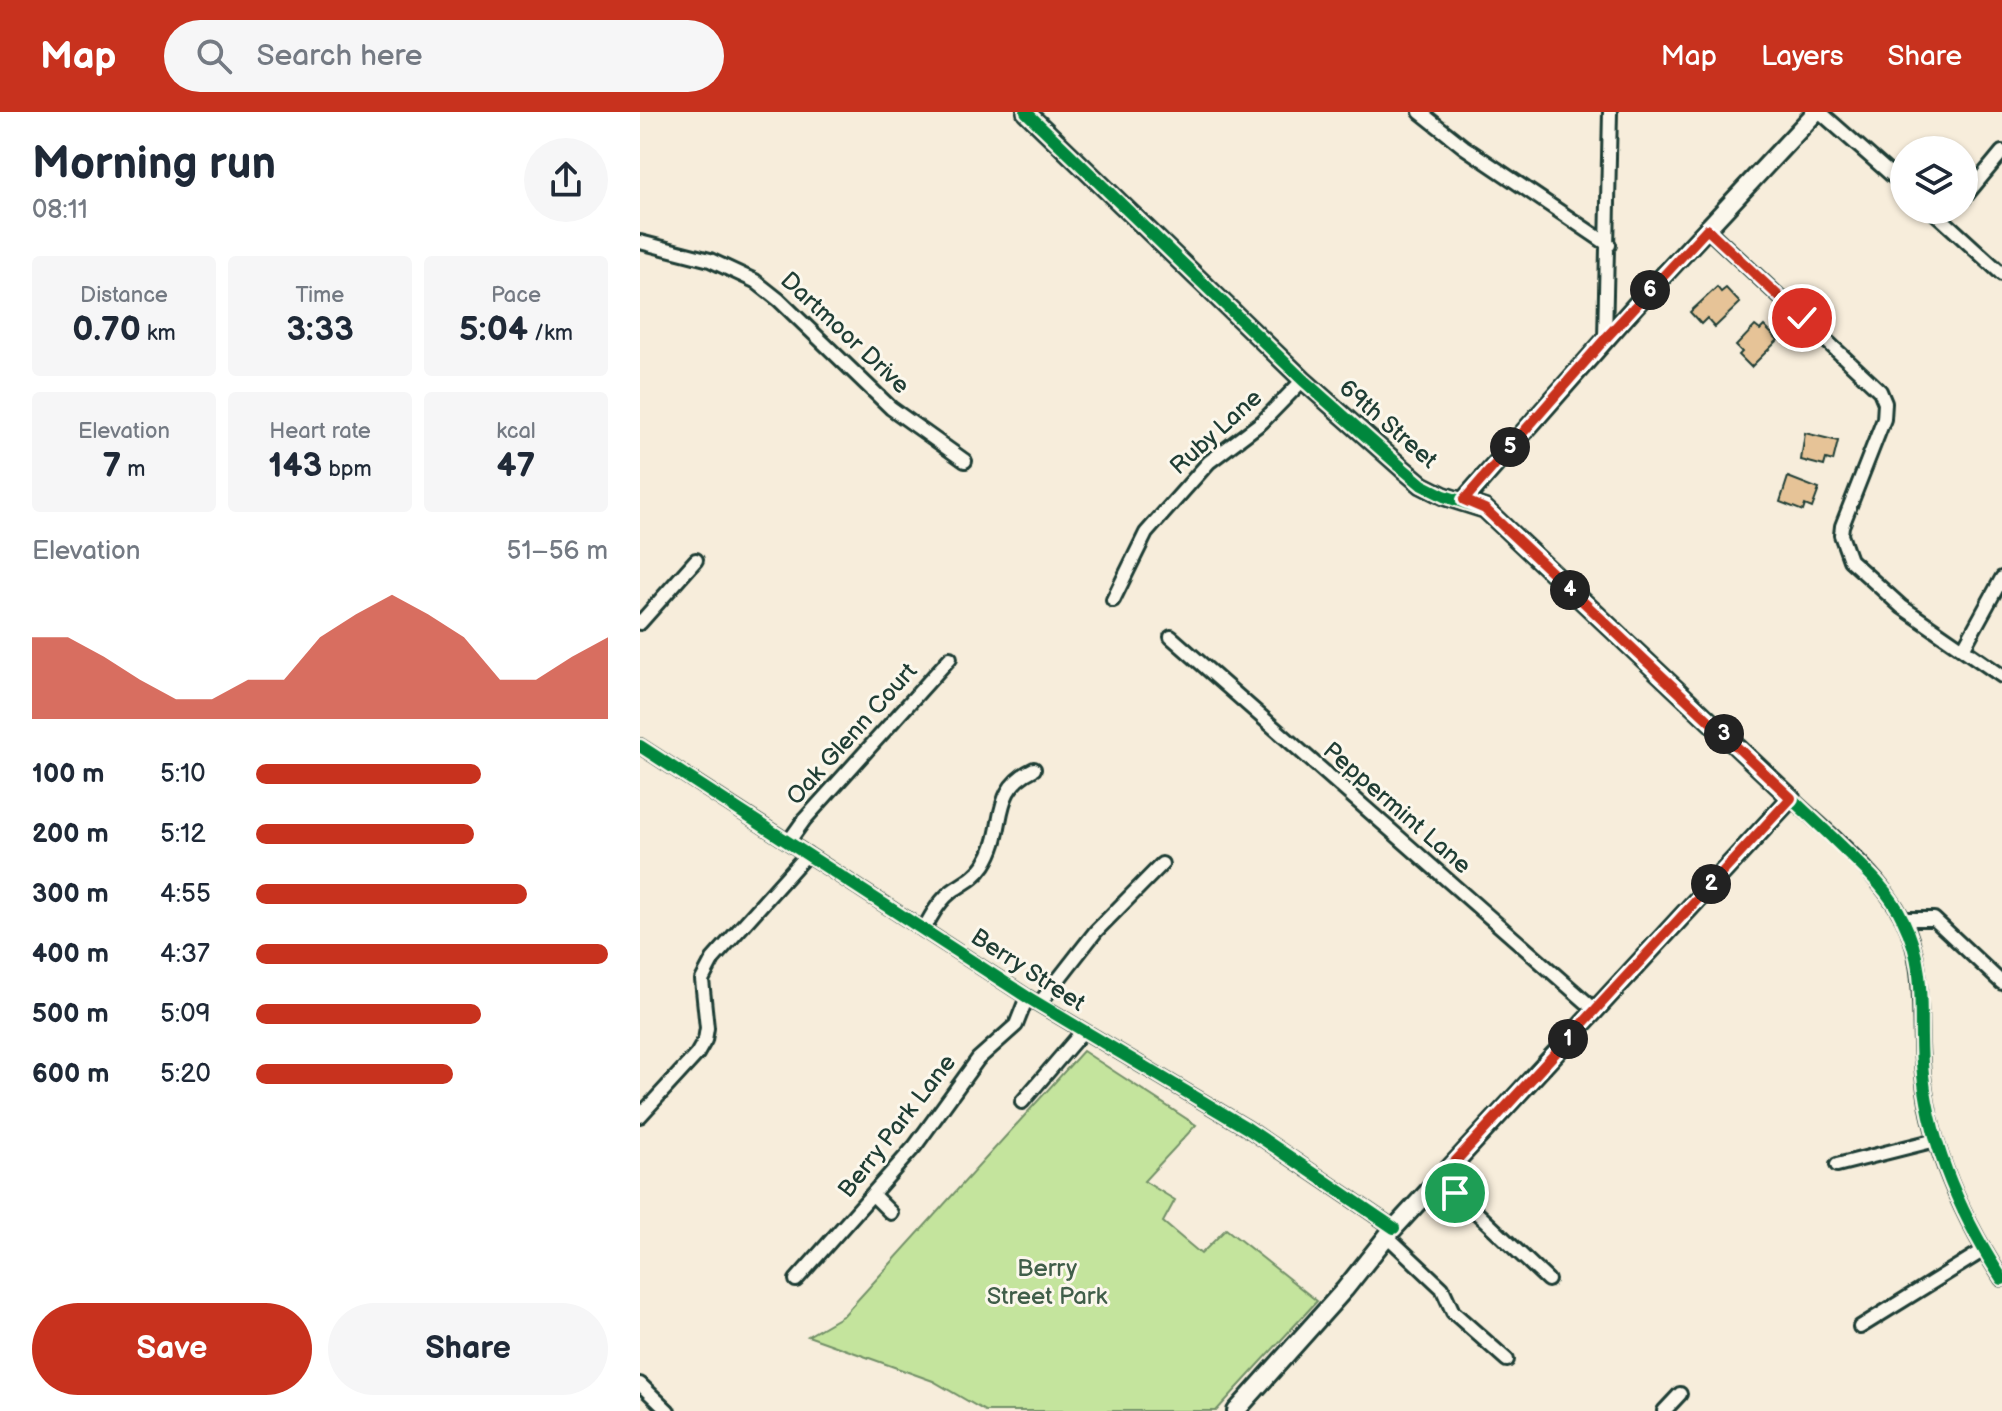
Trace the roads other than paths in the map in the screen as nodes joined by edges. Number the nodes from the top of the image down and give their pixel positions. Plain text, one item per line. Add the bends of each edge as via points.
1 (1026, 112) edge
2 (1420, 112) edge
3 (1610, 112) edge
4 (1818, 112) edge
5 (2002, 152) edge
6 (1890, 174) edge
7 (1978, 181) edge
8 (1948, 224) edge
9 (1707, 229) junction
10 (640, 242) edge
11 (1609, 245) junction
12 (2002, 274) edge
13 (1605, 339) junction
14 (1303, 380) junction
15 (965, 461) dead end
16 (1464, 500) junction
17 (696, 560) dead end
18 (2002, 578) edge
19 (1113, 600) dead end
20 (640, 623) edge
21 (1171, 637) dead end
22 (1963, 649) junction
23 (950, 658) dead end
24 (2002, 676) edge
25 (640, 746) edge
26 (1034, 769) dead end
27 (1791, 798) junction
28 (789, 841) junction
29 (807, 854) junction
30 (1162, 864) dead end
31 (1903, 919) junction
32 (924, 929) junction
33 (2002, 983) edge
34 (1027, 997) junction
35 (1039, 1004) junction
36 (1594, 1009) junction
37 (1083, 1031) junction
38 (1022, 1102) dead end
39 (640, 1116) edge
40 (1936, 1140) junction
41 (1837, 1165) dead end
42 (1440, 1178) junction
43 (873, 1195) junction
44 (891, 1213) dead end
45 (1391, 1232) junction
46 (1984, 1250) junction
47 (2002, 1279) edge
48 (796, 1280) dead end
49 (1548, 1280) dead end
50 (1860, 1327) dead end
51 (1507, 1360) dead end
52 (640, 1384) edge
53 (1680, 1394) dead end
54 (668, 1411) edge
55 (1236, 1411) edge
56 (1664, 1411) edge

1 - 14 street, 69th Street
2 - 11 street
3 - 11 street
4 - 6 street
4 - 9 street
5 - 7 street
8 - 12 street
9 - 13 street
9 - 22 street via 1880,391 1884,419 1841,535 1850,560 1902,607
10 - 15 street, Dartmoor Drive via 710,260 755,281 891,408
11 - 13 street
13 - 16 street
14 - 16 street, 69th Street via 1422,485
14 - 19 street, Ruby Lane via 1262,422 1209,462 1146,533
16 - 27 street, 69th Street via 1485,509
17 - 20 street
18 - 22 street
21 - 36 street, Peppermint Lane
22 - 24 street
23 - 28 street, Oak Glenn Court
25 - 28 street, Berry Street
26 - 32 street via 1010,786 998,838 983,866 952,890
27 - 31 street, 69th Street via 1880,885
27 - 36 street
28 - 29 street, Berry Street
29 - 32 street, Berry Street
29 - 39 street via 713,959 702,980 705,1040
30 - 35 street via 1096,931
31 - 33 street via 1934,919
31 - 40 street, 69th Street via 1921,973 1922,1065
32 - 34 street, Berry Street
34 - 35 street, Berry Street
34 - 43 street, Berry Park Lane via 1016,1025 978,1059
35 - 37 street, Berry Street
36 - 42 street
37 - 38 street
37 - 45 street, Berry Street via 1247,1128
40 - 41 street
40 - 46 street, 69th Street via 1954,1194
42 - 45 street
42 - 49 street
43 - 44 street
43 - 48 street, Berry Park Lane
45 - 51 street, Berry Street via 1442,1288 1453,1312
45 - 55 street
46 - 47 street, 69th Street
46 - 50 street
52 - 54 street
53 - 56 street

